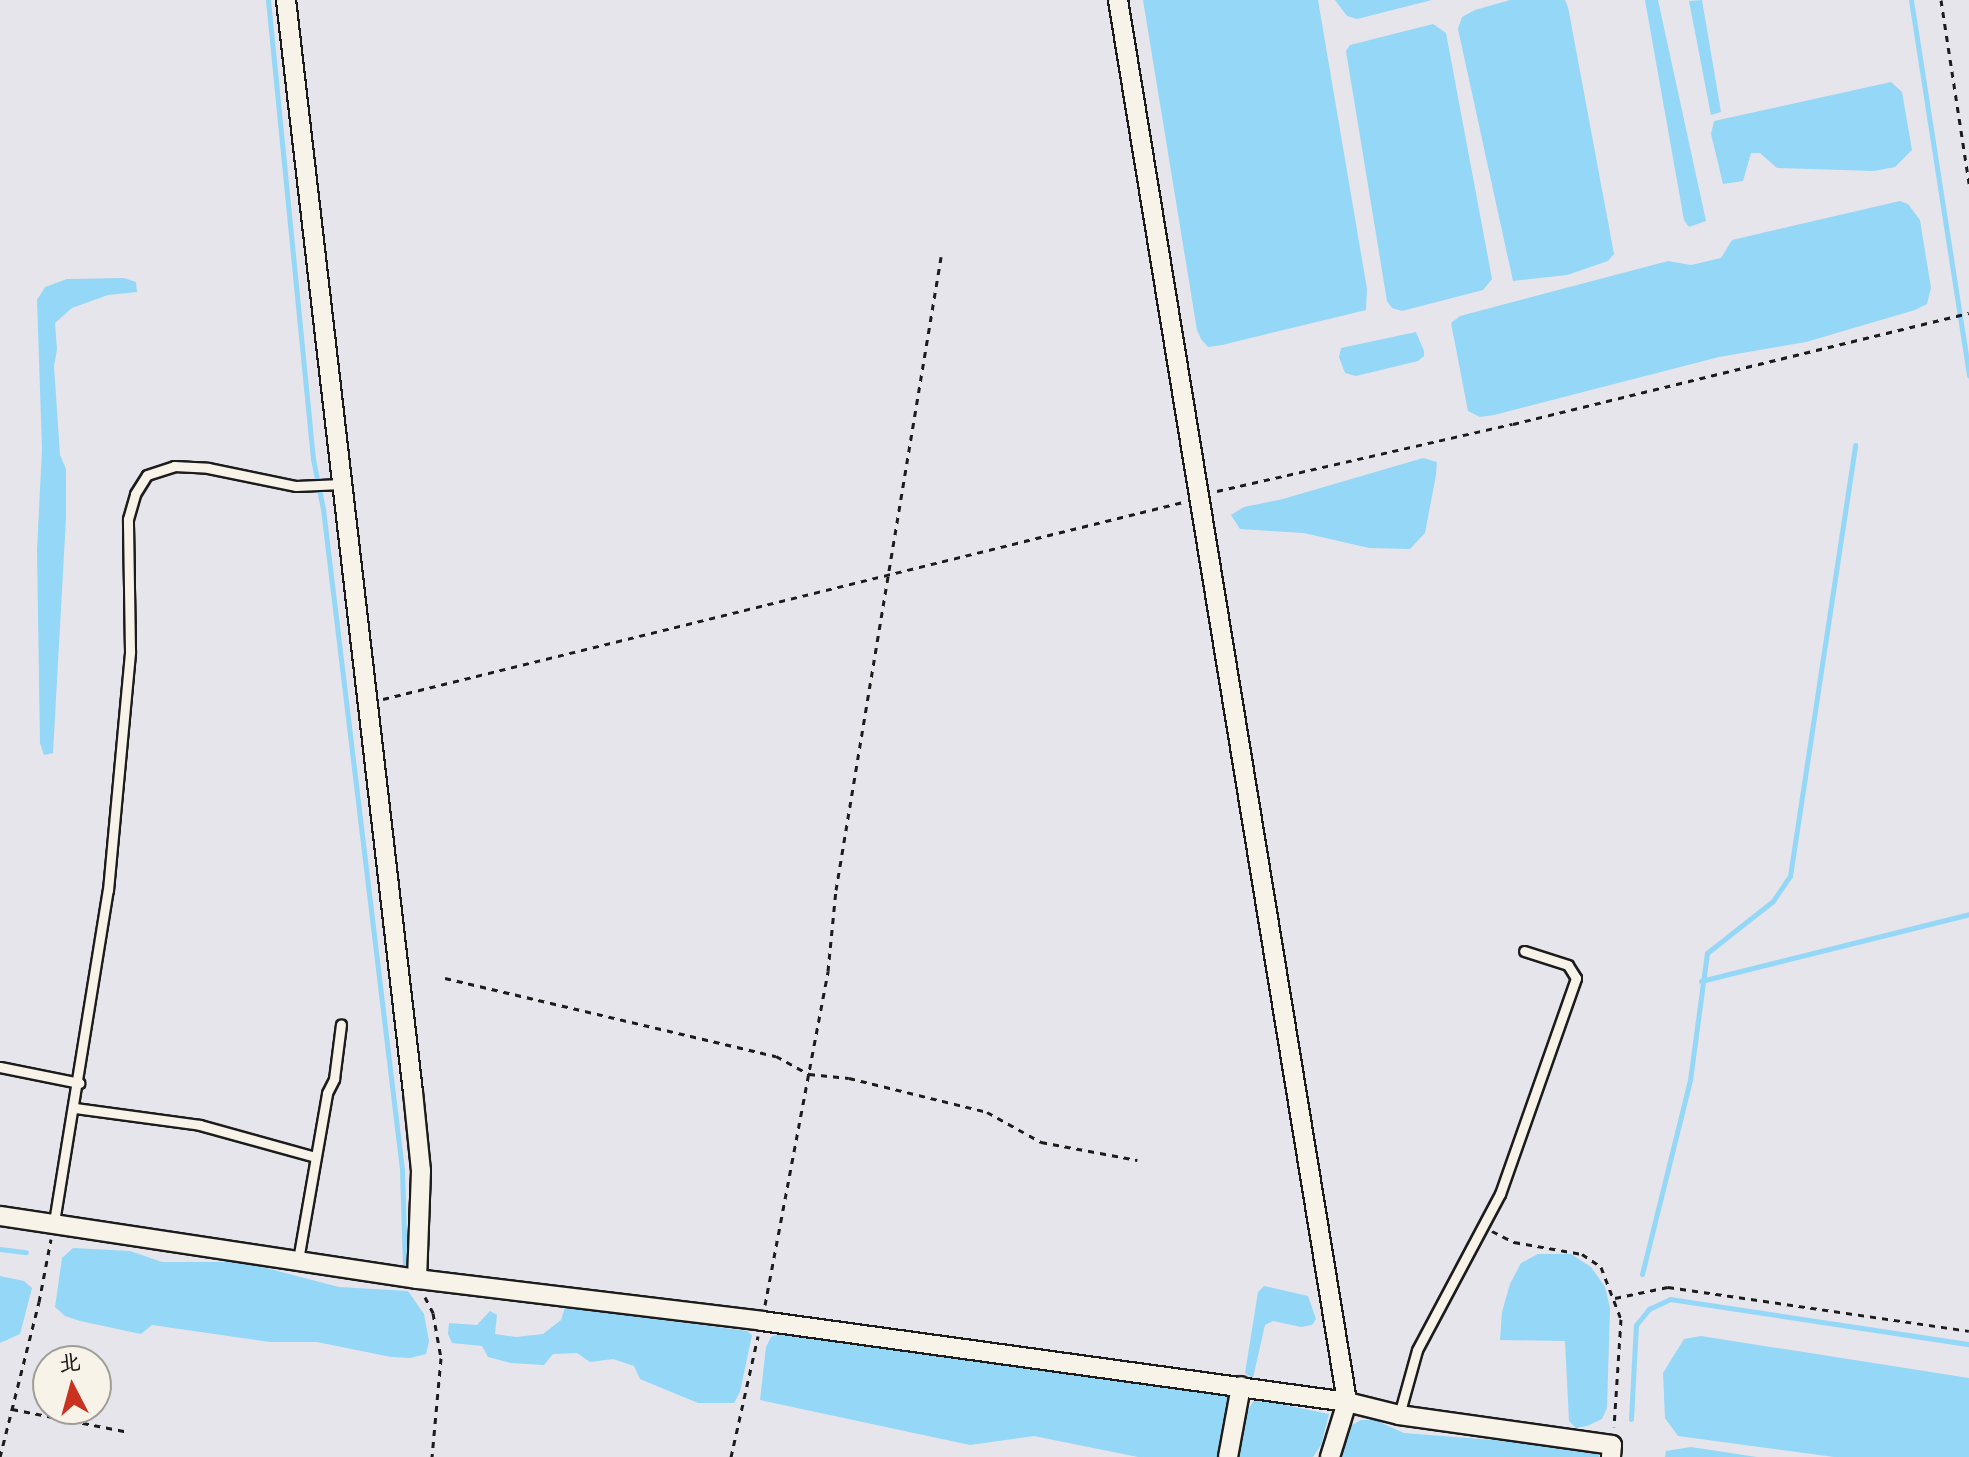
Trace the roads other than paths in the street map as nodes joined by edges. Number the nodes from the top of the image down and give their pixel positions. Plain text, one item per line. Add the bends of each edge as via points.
1 (286, 0) edge
2 (1118, 0) edge
3 (334, 484) junction
4 (1524, 951) dead end
5 (341, 1024) dead end
6 (0, 1067) edge
7 (79, 1083) junction
8 (75, 1108) junction
9 (315, 1157) junction
10 (0, 1216) edge
11 (54, 1222) junction
12 (298, 1260) junction
13 (417, 1279) junction
14 (1241, 1386) junction
15 (1347, 1402) junction
16 (1399, 1415) junction
17 (1612, 1451) edge
18 (1228, 1457) edge
19 (1330, 1457) edge

1 - 3 street
2 - 15 street
3 - 7 lane via 296,486 174,466 147,475 135,494 128,519 130,651 108,890
3 - 13 street via 368,703 421,1171
4 - 16 lane via 1568,965 1576,978 1500,1194 1417,1350
5 - 9 lane
6 - 7 lane
7 - 8 lane
8 - 9 lane via 200,1125
8 - 11 lane
9 - 12 lane
10 - 11 street
11 - 12 street
12 - 13 street
13 - 14 street
14 - 15 street
14 - 18 street
15 - 16 street
15 - 19 street
16 - 17 street

